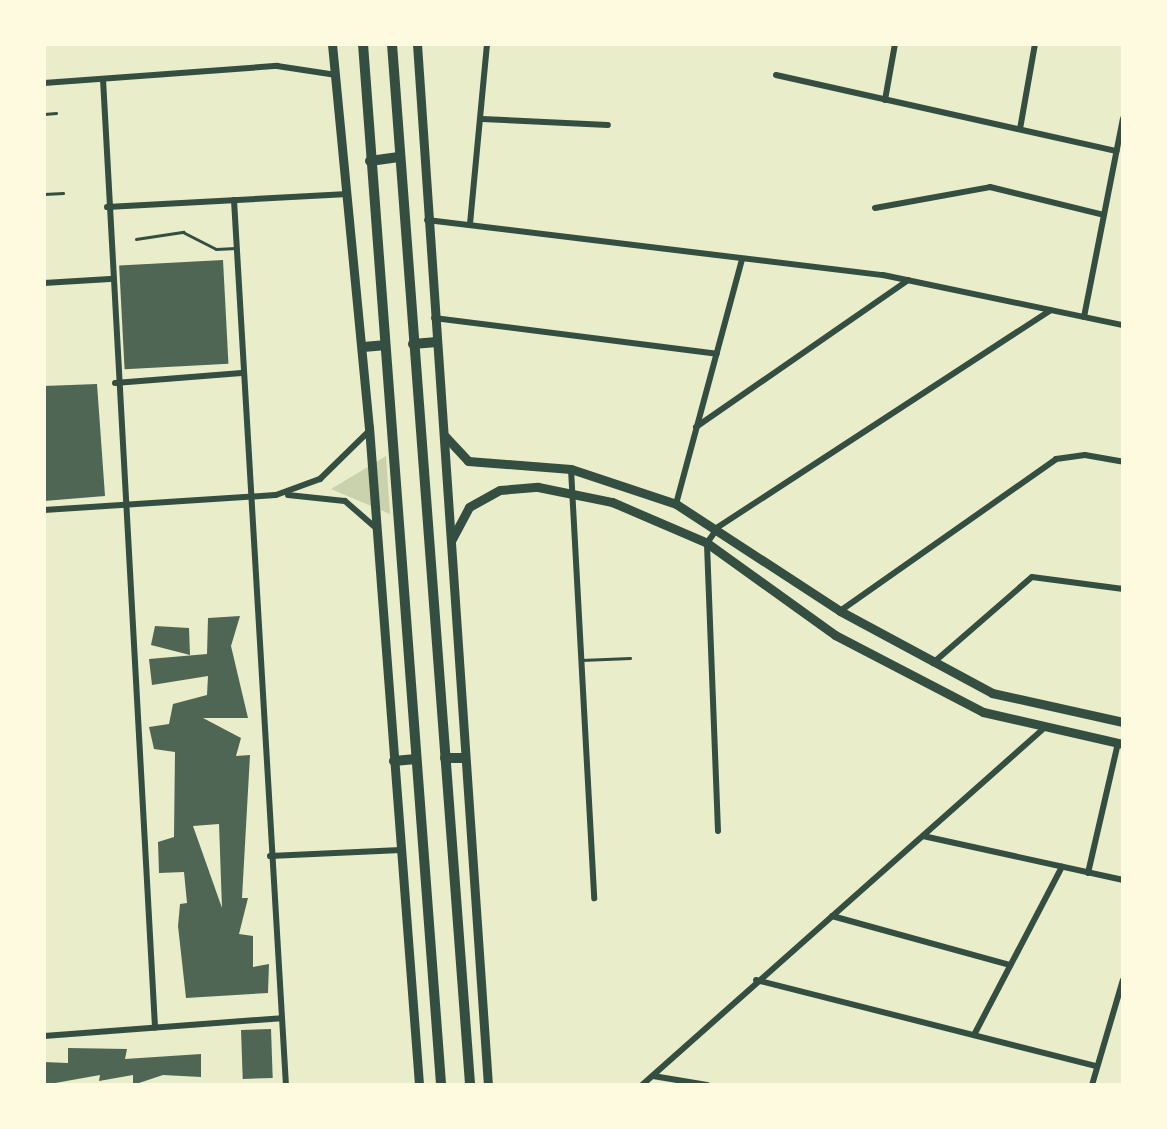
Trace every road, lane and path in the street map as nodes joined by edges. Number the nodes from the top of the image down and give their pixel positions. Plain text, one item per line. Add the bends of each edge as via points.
1 (332, 44) edge
2 (363, 44) edge
3 (392, 44) edge
4 (416, 44) edge
5 (487, 44) edge
6 (895, 44) edge
7 (1035, 44) edge
8 (336, 75) junction
9 (776, 75) dead end
10 (103, 79) junction
11 (44, 83) edge
12 (885, 100) junction
13 (56, 113) dead end
14 (44, 114) edge
15 (482, 119) junction
16 (1123, 119) edge
17 (608, 125) dead end
18 (1020, 129) junction
19 (1117, 150) junction
20 (399, 157) junction
21 (370, 161) junction
22 (63, 193) dead end
23 (44, 194) edge
24 (348, 194) junction
25 (234, 200) junction
26 (107, 207) junction
27 (874, 208) dead end
28 (1104, 215) junction
29 (425, 220) junction
30 (470, 224) junction
31 (136, 239) dead end
32 (236, 248) junction
33 (742, 260) junction
34 (110, 279) junction
35 (908, 280) junction
36 (44, 283) edge
37 (1051, 310) junction
38 (1084, 317) junction
39 (432, 318) junction
40 (1123, 325) edge
41 (434, 342) junction
42 (413, 344) junction
43 (384, 345) junction
44 (363, 347) junction
45 (717, 354) junction
46 (242, 373) junction
47 (115, 383) junction
48 (439, 404) junction
49 (369, 427) junction
50 (696, 428) junction
51 (1123, 462) edge
52 (570, 469) junction
53 (570, 491) junction
54 (276, 495) junction
55 (250, 496) junction
56 (122, 505) junction
57 (676, 505) junction
58 (44, 510) edge
59 (718, 527) junction
60 (376, 530) junction
61 (707, 543) junction
62 (449, 550) junction
63 (1123, 589) edge
64 (840, 611) junction
65 (630, 658) dead end
66 (581, 660) junction
67 (933, 663) junction
68 (1123, 722) edge
69 (1042, 730) junction
70 (1121, 743) edge
71 (444, 758) junction
72 (464, 758) junction
73 (416, 759) junction
74 (394, 761) junction
75 (718, 831) dead end
76 (923, 836) junction
77 (401, 850) junction
78 (270, 856) junction
79 (1062, 867) junction
80 (1088, 873) junction
81 (1123, 880) edge
82 (594, 898) dead end
83 (832, 916) junction
84 (1010, 965) junction
85 (756, 980) junction
86 (1123, 980) edge
87 (1121, 1000) edge
88 (281, 1018) junction
89 (155, 1028) junction
90 (974, 1035) junction
91 (44, 1036) edge
92 (1096, 1066) junction
93 (653, 1076) junction
94 (694, 1084) edge
95 (286, 1085) edge
96 (419, 1085) edge
97 (440, 1085) edge
98 (470, 1085) edge
99 (488, 1085) edge
100 (642, 1085) edge
101 (707, 1085) edge
102 (1092, 1085) edge

1 - 8 main road
2 - 21 highway
3 - 20 highway
4 - 29 main road
5 - 15 street
6 - 12 street
7 - 18 street
8 - 10 street via 277,66
8 - 24 main road
9 - 12 street
10 - 11 street
10 - 26 street
12 - 18 street
13 - 14 lane
15 - 17 street
15 - 30 street
16 - 19 street
18 - 19 street
19 - 28 street
20 - 21 highway
20 - 42 highway
21 - 43 highway
22 - 23 lane
24 - 25 street
24 - 44 main road
25 - 26 street
25 - 32 street
26 - 34 street
27 - 28 street via 990,187
28 - 38 street
29 - 30 street
29 - 39 main road
30 - 33 street
31 - 32 lane via 183,232 216,248
32 - 46 street
33 - 35 street
33 - 45 street
34 - 36 street
34 - 47 street
35 - 37 street
35 - 50 street
37 - 38 street
37 - 59 street
38 - 40 street
39 - 41 main road
39 - 45 street
41 - 42 highway
41 - 48 main road
42 - 71 highway
43 - 44 highway
43 - 73 highway
44 - 49 main road
45 - 50 street
46 - 47 street
46 - 55 street
47 - 56 street
48 - 52 main road via 446,440 458,456 481,464
48 - 62 main road
49 - 54 street via 362,444 320,479
49 - 60 main road
50 - 57 street
51 - 64 street via 1085,455 1056,459
52 - 53 street
52 - 57 main road
53 - 61 main road via 628,506
53 - 62 main road via 525,486 491,494 461,517
53 - 66 street
54 - 55 street
54 - 60 street via 345,501
55 - 56 street
55 - 78 street
56 - 58 street
56 - 89 street
57 - 59 main road
59 - 61 street
59 - 64 main road
60 - 74 main road
61 - 69 main road via 835,635 983,712
61 - 75 street
62 - 72 main road
63 - 67 street via 1032,577
64 - 67 main road
65 - 66 lane
66 - 82 street
67 - 68 main road via 992,693
69 - 70 main road
69 - 76 street
70 - 80 street
71 - 72 highway
71 - 98 highway
72 - 99 main road
73 - 74 highway
73 - 97 highway
74 - 77 main road
76 - 79 street
76 - 83 street
77 - 78 street
77 - 96 main road
78 - 88 street
79 - 80 street
79 - 84 street
80 - 81 street
83 - 84 street
83 - 85 street
84 - 90 street
85 - 90 street
85 - 93 street
86 - 87 street
87 - 92 street
88 - 89 street
88 - 95 street
89 - 91 street
90 - 92 street
92 - 102 street
93 - 94 street
93 - 100 street
94 - 101 street

